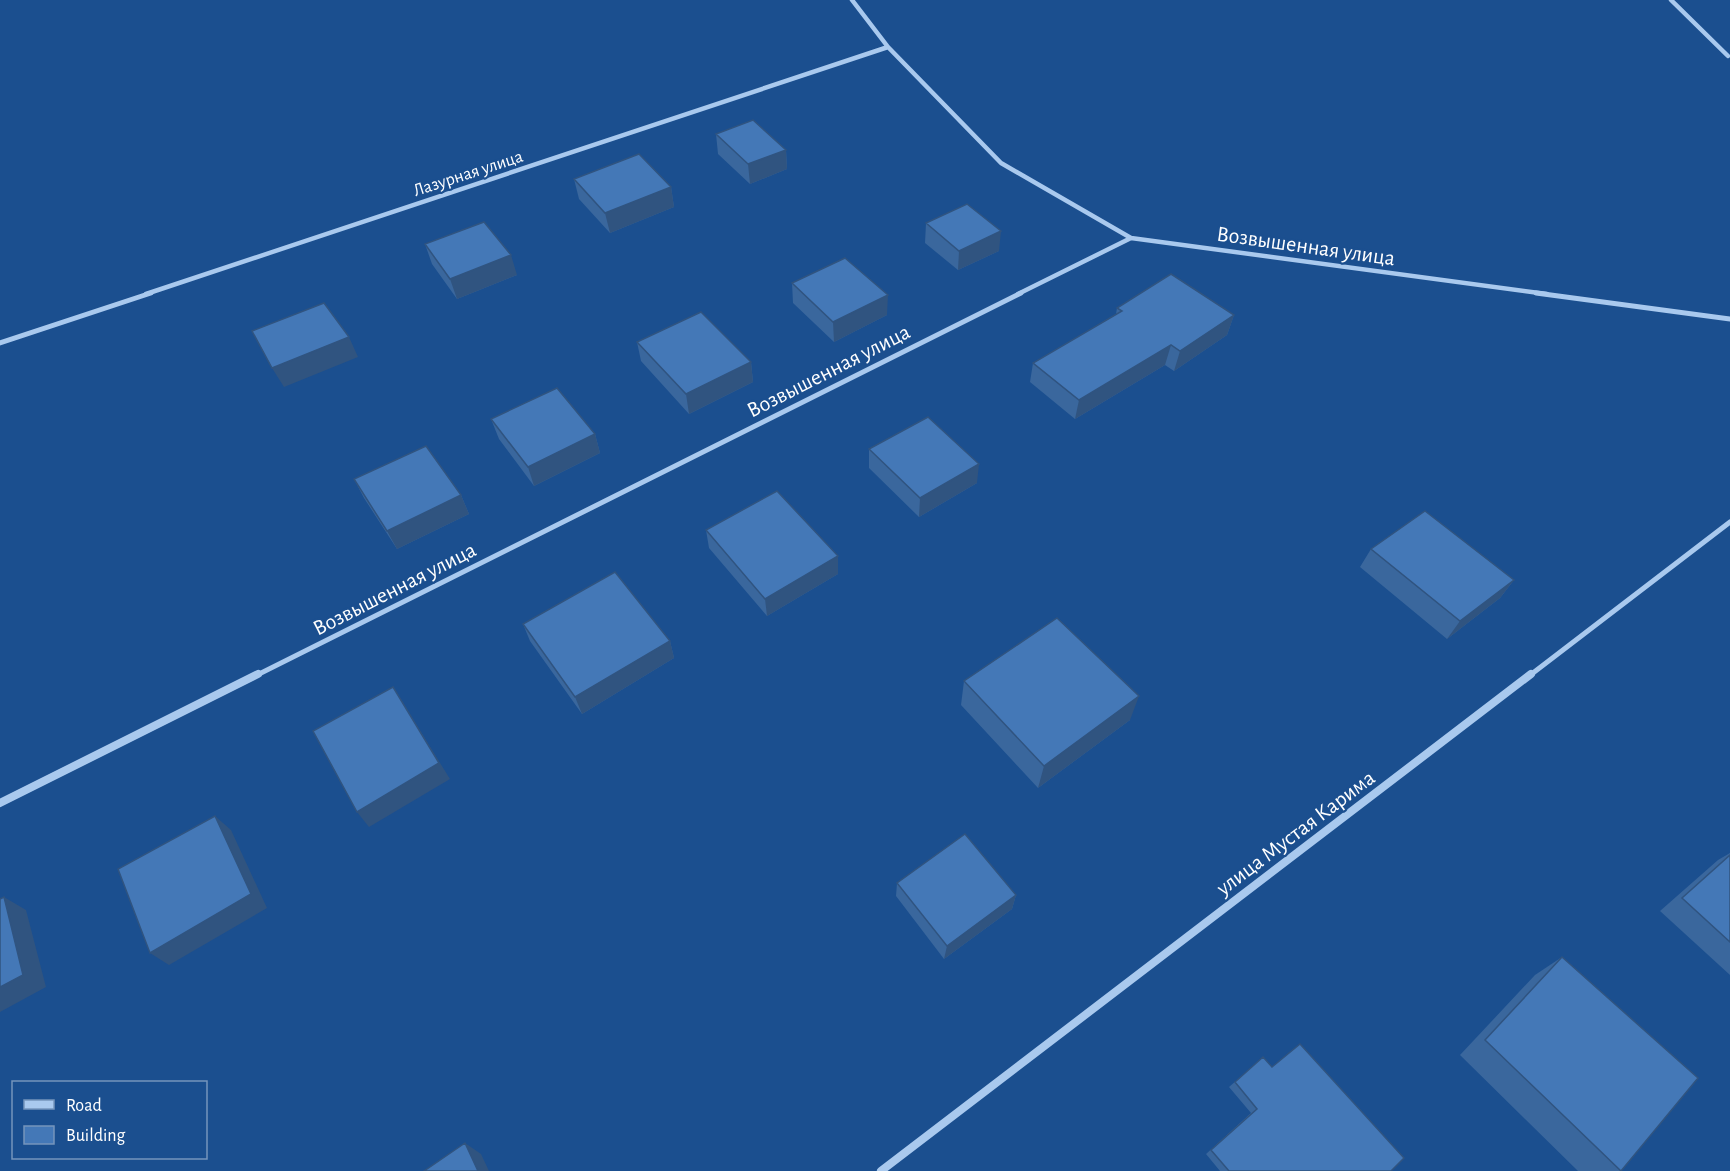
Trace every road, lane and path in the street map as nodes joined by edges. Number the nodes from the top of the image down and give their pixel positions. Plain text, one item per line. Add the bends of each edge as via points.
1 (852, 0) edge
2 (1671, 0) edge
3 (888, 47) junction
4 (1728, 56) dead end
5 (1131, 238) junction
6 (1730, 319) edge
7 (0, 343) edge
8 (1730, 522) edge
9 (0, 803) edge
10 (881, 1171) edge

1 - 3 street
2 - 4 street
3 - 5 street via 1001,164
3 - 7 street, Лазурная улица
5 - 6 street, Возвышенная улица
5 - 9 street, Возвышенная улица
8 - 10 street, улица Мустая Карима

